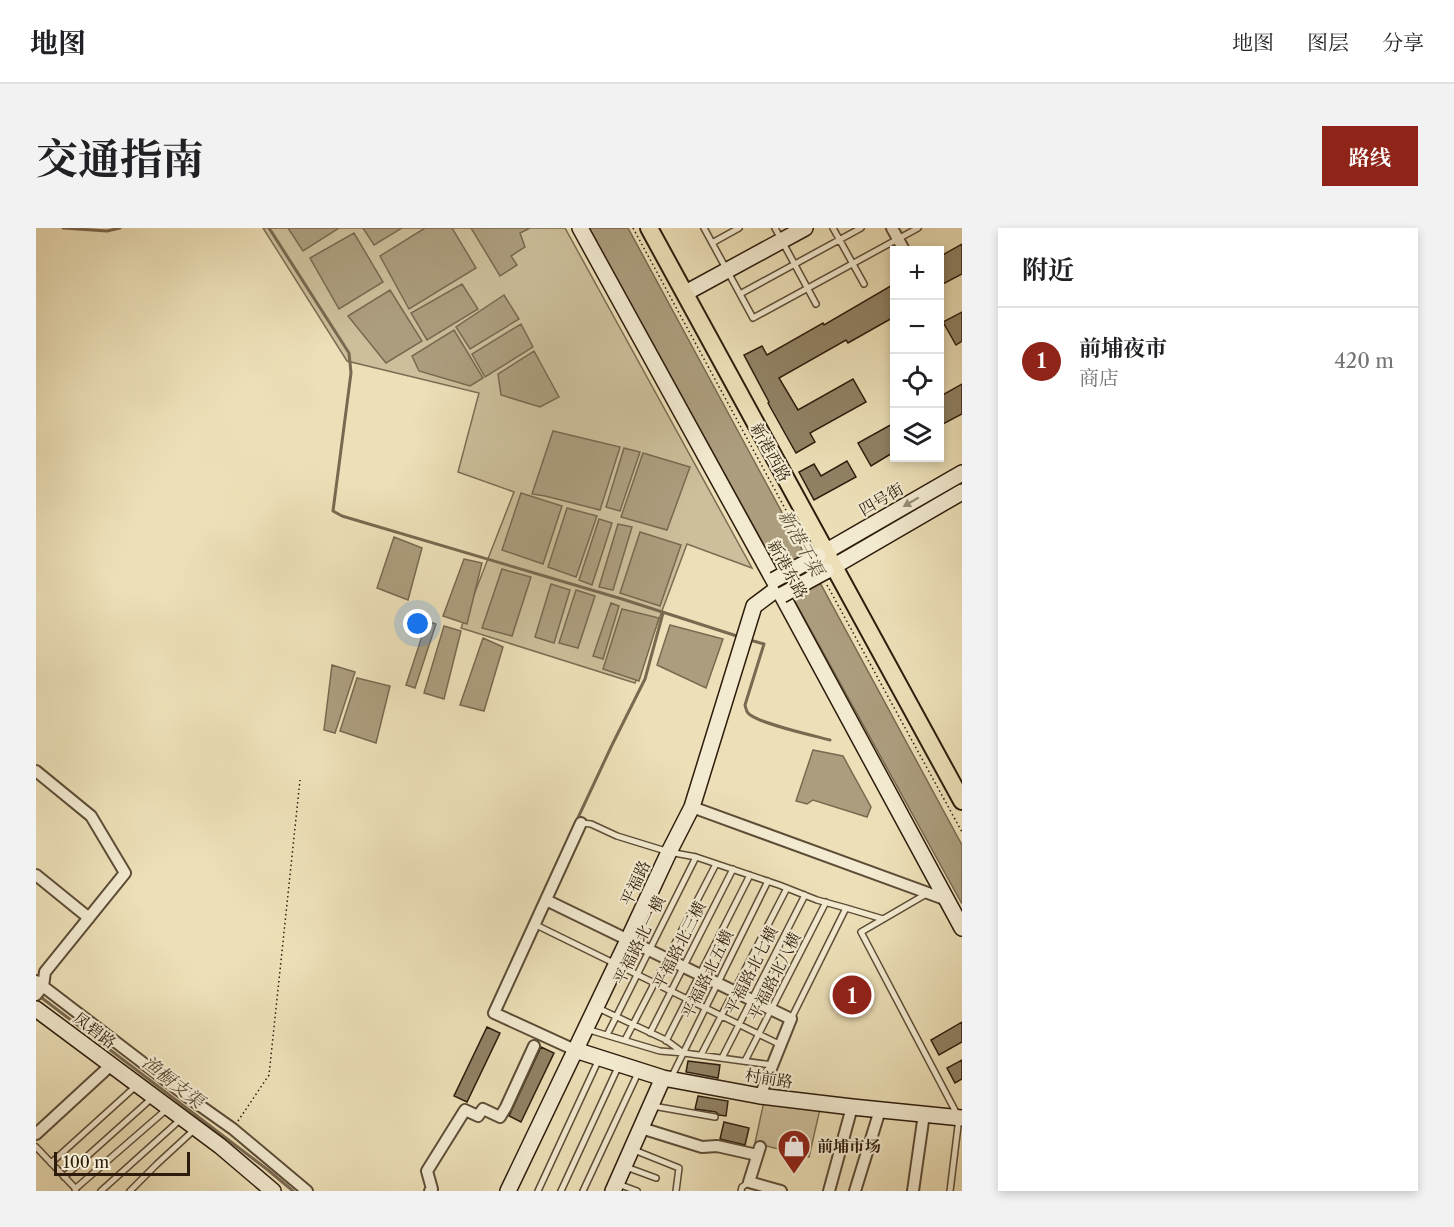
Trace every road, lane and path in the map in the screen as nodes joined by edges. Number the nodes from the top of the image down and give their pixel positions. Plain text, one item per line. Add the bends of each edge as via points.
1 (580, 228) edge
2 (633, 228) edge
3 (649, 228) edge
4 (704, 228) edge
5 (739, 228) edge
6 (805, 228) edge
7 (833, 228) edge
8 (861, 228) edge
9 (892, 228) edge
10 (918, 228) edge
11 (778, 234) edge
12 (898, 239) junction
13 (840, 240) junction
14 (712, 243) junction
15 (902, 246) edge
16 (852, 263) junction
17 (794, 264) junction
18 (727, 270) junction
19 (864, 284) dead end
20 (807, 288) junction
21 (692, 290) dead end
22 (740, 294) junction
23 (816, 304) dead end
24 (962, 473) edge
25 (962, 492) edge
26 (813, 554) junction
27 (826, 577) junction
28 (778, 588) junction
29 (36, 771) edge
30 (300, 780) dead end
31 (962, 801) edge
32 (692, 807) junction
33 (581, 823) joint
34 (962, 832) edge
35 (669, 852) junction
36 (696, 857) junction
37 (716, 864) junction
38 (733, 869) junction
39 (36, 875) edge
40 (750, 875) junction
41 (768, 881) junction
42 (787, 888) junction
43 (928, 893) junction
44 (805, 895) junction
45 (546, 900) junction
46 (947, 900) junction
47 (826, 902) junction
48 (846, 908) junction
49 (89, 918) junction
50 (883, 919) junction
51 (534, 924) junction
52 (962, 928) edge
53 (628, 940) junction
54 (650, 950) junction
55 (667, 959) junction
56 (616, 964) junction
57 (683, 967) junction
58 (637, 974) junction
59 (700, 975) junction
60 (655, 983) junction
61 (718, 984) junction
62 (38, 987) edge
63 (671, 991) junction
64 (735, 992) junction
65 (688, 999) junction
66 (752, 1000) junction
67 (596, 1007) junction
68 (706, 1008) junction
69 (36, 1010) edge
70 (771, 1010) junction
71 (722, 1016) junction
72 (616, 1017) junction
73 (791, 1019) junction
74 (739, 1024) junction
75 (633, 1025) junction
76 (586, 1028) junction
77 (650, 1033) junction
78 (759, 1034) junction
79 (607, 1035) junction
80 (625, 1040) junction
81 (666, 1041) junction
82 (780, 1045) junction
83 (534, 1046) dead end
84 (576, 1050) junction
85 (684, 1053) junction
86 (701, 1055) junction
87 (599, 1058) junction
88 (722, 1058) junction
89 (745, 1061) junction
90 (619, 1064) junction
91 (111, 1065) junction
92 (772, 1065) junction
93 (639, 1070) junction
94 (667, 1078) junction
95 (137, 1084) junction
96 (153, 1096) junction
97 (760, 1096) junction
98 (651, 1106) junction
99 (852, 1107) junction
100 (168, 1108) junction
101 (880, 1110) junction
102 (924, 1114) junction
103 (715, 1117) dead end
104 (182, 1118) junction
105 (961, 1118) edge
106 (196, 1128) junction
107 (641, 1128) junction
108 (233, 1129) junction
109 (36, 1134) edge
110 (220, 1146) junction
111 (36, 1147) edge
112 (632, 1149) junction
113 (51, 1163) junction
114 (624, 1166) junction
115 (64, 1177) junction
116 (656, 1178) dead end
117 (749, 1182) junction
118 (615, 1187) edge
119 (76, 1190) edge
120 (101, 1191) edge
121 (130, 1191) edge
122 (273, 1191) edge
123 (307, 1191) edge
124 (430, 1191) edge
125 (508, 1191) edge
126 (538, 1191) edge
127 (561, 1191) edge
128 (583, 1191) edge
129 (637, 1191) edge
130 (676, 1191) edge
131 (741, 1191) edge
132 (781, 1191) edge
133 (829, 1191) edge
134 (855, 1191) edge
135 (913, 1191) edge
136 (950, 1191) edge

1 - 28 main road, 新港东路
2 - 26 path
3 - 31 main road, 新港西路
4 - 14 lane
5 - 14 lane
6 - 11 main road
7 - 13 lane
8 - 13 lane
9 - 12 street
10 - 12 lane
11 - 17 lane
11 - 18 main road
12 - 15 street
12 - 16 lane
13 - 16 lane
13 - 17 lane
14 - 18 lane
16 - 19 lane
16 - 20 lane
17 - 20 lane
17 - 22 lane
18 - 21 main road
18 - 22 lane
20 - 22 lane via 753,318
20 - 23 lane
24 -> 26 main road, 四号街
25 - 27 main road
26 - 28 main road, 四号街, bridge
27 - 28 main road, bridge
27 - 34 path
28 - 32 main road, 平福路 via 754,606
28 - 46 main road, 新港东路
29 - 49 street via 91,816 125,873
30 - 108 path via 269,1075
32 - 35 main road, 平福路
32 - 43 street
33 - 35 lane
33 - 45 street
35 - 36 lane
35 - 53 main road, 平福路
36 - 37 lane
36 - 54 lane, 平福路北一横
37 - 38 lane
37 - 55 lane
38 - 40 lane
38 - 57 lane, 平福路北三横
39 - 49 street
40 - 41 lane
40 - 59 lane
41 - 42 lane
41 - 61 lane, 平福路北五横
42 - 44 lane
42 - 64 lane
43 - 46 street
43 - 50 lane
44 - 47 lane
44 - 66 lane, 平福路北七横
45 - 51 street
45 - 53 street
46 - 52 main road, 新港东路
47 - 48 lane
47 - 70 lane, 平福路北八横
48 - 50 lane
48 - 73 lane
49 - 62 street via 45,972
50 - 105 lane via 861,932
51 - 56 lane
51 - 84 street via 494,1013
53 - 54 street
53 - 56 main road, 平福路
54 - 55 street
54 - 58 lane, 平福路北一横
55 - 57 street
55 - 60 lane
56 - 58 lane
56 - 67 main road, 平福路
57 - 59 street
57 - 63 lane, 平福路北三横
58 - 60 lane
58 - 72 lane, 平福路北一横
59 - 61 street
59 - 65 lane
60 - 63 lane
60 - 75 lane
61 - 64 street
61 - 68 lane, 平福路北五横
62 - 108 street
63 - 65 lane
63 - 77 lane, 平福路北三横
64 - 66 street
64 - 71 lane
65 - 68 lane
65 - 81 lane
66 - 70 street
66 - 74 lane, 平福路北七横
67 - 72 lane
67 - 76 main road, 平福路
68 - 71 lane
68 - 85 lane, 平福路北五横
69 - 91 main road, 凤碧路
70 - 73 street
70 - 78 lane, 平福路北八横
71 - 74 lane
71 - 86 lane
72 - 75 lane
72 - 79 lane, 平福路北一横
73 - 82 street
74 - 78 lane
74 - 88 lane, 平福路北七横
75 - 77 lane
75 - 80 lane
76 - 79 lane
76 - 84 main road, 平福路
77 - 81 lane
78 - 82 lane
78 - 89 lane, 平福路北八横
79 - 80 lane
80 - 85 lane via 660,1051
81 - 85 lane
82 - 92 street
83 - 124 street via 500,1117 483,1109 478,1116 465,1110 427,1171
84 - 87 main road, 村前路
84 - 125 main road, 平福路
85 - 86 lane
85 - 94 lane, 平福路北五横
86 - 88 lane
87 - 90 main road, 村前路
87 - 126 lane
88 - 89 lane
89 - 92 lane
90 - 93 main road, 村前路
90 - 127 lane
91 - 95 main road, 凤碧路
91 - 109 street
92 - 97 street
93 - 94 main road, 村前路
93 - 128 lane
94 - 97 main road, 村前路
94 - 98 main road
95 - 96 main road, 凤碧路
95 - 113 lane
96 - 100 main road, 凤碧路
96 - 115 lane
97 - 99 main road, 村前路
98 - 103 lane
98 - 107 main road
99 - 101 main road, 村前路
99 - 133 street
100 - 104 main road, 凤碧路
100 - 119 lane
101 - 102 main road, 村前路
101 - 134 street
102 - 105 main road, 村前路
102 - 135 street
104 - 106 main road, 凤碧路
104 - 120 lane
105 - 136 lane
106 - 110 main road, 凤碧路
106 - 121 lane
107 - 112 main road
107 - 117 street via 702,1147 759,1151
108 - 110 street
108 - 123 street
110 - 122 main road, 凤碧路
111 - 113 lane
112 - 114 main road
112 - 130 lane via 680,1168
113 - 115 lane
114 - 116 lane
114 - 118 main road
115 - 119 lane
117 - 131 lane
117 - 132 street
118 - 129 lane

